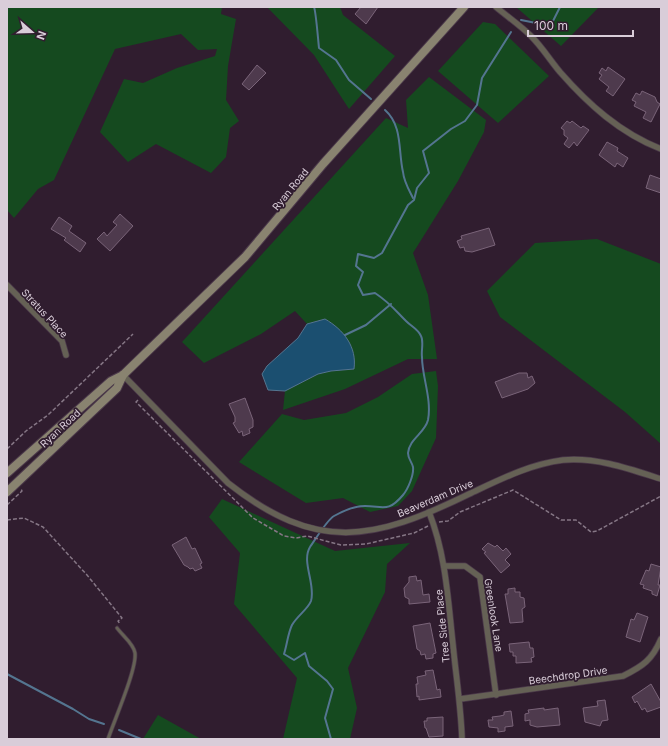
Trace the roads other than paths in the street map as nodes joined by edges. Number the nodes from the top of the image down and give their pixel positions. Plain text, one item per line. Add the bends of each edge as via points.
1 (464, 7) edge
2 (496, 7) edge
3 (661, 149) edge
4 (7, 285) edge
5 (66, 355) dead end
6 (123, 375) junction
7 (7, 473) edge
8 (661, 479) edge
9 (7, 492) edge
10 (430, 512) junction
11 (444, 566) junction
12 (117, 628) road end
13 (661, 638) edge
14 (496, 695) junction
15 (460, 699) junction
16 (108, 739) edge
17 (462, 739) edge

1 - 6 main road, Ryan Road via 322,164 245,257
2 - 3 street via 531,37 599,112 619,127
4 - 5 street, Stratus Place via 62,341
6 - 7 main road, Ryan Road via 110,381
6 - 9 main road, Ryan Road via 117,388
6 - 10 street, Beaverdam Drive via 228,484 266,511 317,530 346,533 378,530
8 - 10 street, Beaverdam Drive via 617,465 564,460 504,477
10 - 11 street, Tree Side Place
11 - 14 street, Greenlook Lane via 465,566 480,577
11 - 15 street, Tree Side Place
12 - 16 lane via 135,652 134,662
13 - 14 street, Beechdrop Drive via 655,652 642,666 623,676
14 - 15 street, Beechdrop Drive
15 - 17 street, Tree Side Place

